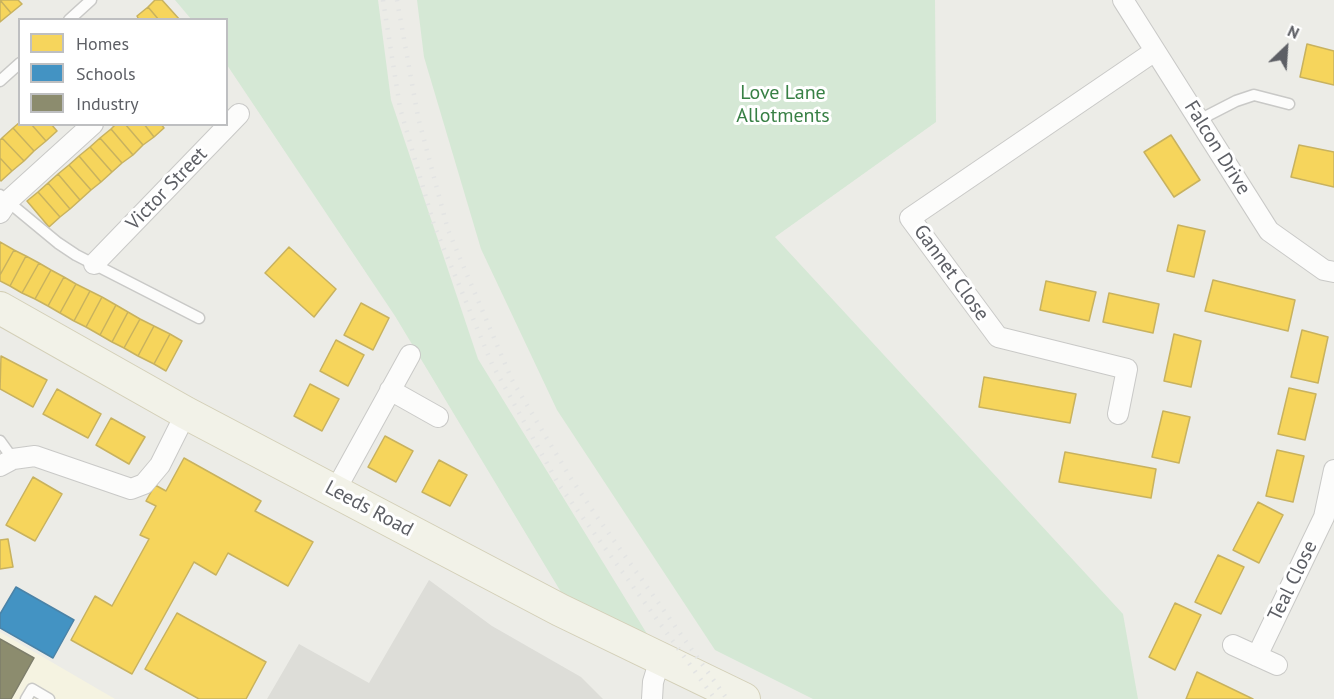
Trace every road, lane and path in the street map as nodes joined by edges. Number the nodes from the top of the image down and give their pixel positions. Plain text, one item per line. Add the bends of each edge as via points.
1 (91, 0) edge
2 (1123, 0) edge
3 (71, 18) edge
4 (1155, 51) junction
5 (18, 65) edge
6 (0, 81) edge
7 (1289, 104) dead end
8 (239, 114) dead end
9 (1199, 120) junction
10 (228, 125) edge
11 (91, 126) edge
12 (227, 126) edge
13 (3, 203) edge
14 (94, 264) junction
15 (1334, 272) edge
16 (0, 308) edge
17 (199, 318) dead end
18 (410, 355) dead end
19 (390, 390) junction
20 (186, 413) junction
21 (1118, 414) dead end
22 (438, 417) dead end
23 (0, 441) edge
24 (6, 462) edge
25 (1334, 470) edge
26 (335, 491) junction
27 (1233, 645) dead end
28 (1257, 656) junction
29 (660, 659) junction
30 (1277, 665) dead end
31 (26, 699) edge
32 (49, 699) edge
33 (652, 699) edge
34 (744, 699) edge

1 - 3 lane
2 - 4 street, Falcon Drive
4 - 9 street, Falcon Drive
4 - 21 street, Gannet Close via 910,218 998,337 1127,369
5 - 6 lane
7 - 9 lane via 1254,95
8 - 10 street, Victor Street
9 - 15 street, Falcon Drive via 1269,231 1324,270
11 - 13 street
12 - 14 street, Victor Street
13 - 14 lane
14 - 17 lane
16 - 20 main road, Leeds Road
18 - 19 street
19 - 22 street
19 - 26 street
20 - 24 street via 160,465 144,484 131,489 35,456
20 - 26 main road, Leeds Road
23 - 24 lane
25 - 28 street, Teal Close via 1324,517
26 - 29 main road, Leeds Road
27 - 28 street
28 - 30 street
29 - 33 street
29 - 34 main road, Leeds Road
31 - 32 lane via 32,689

